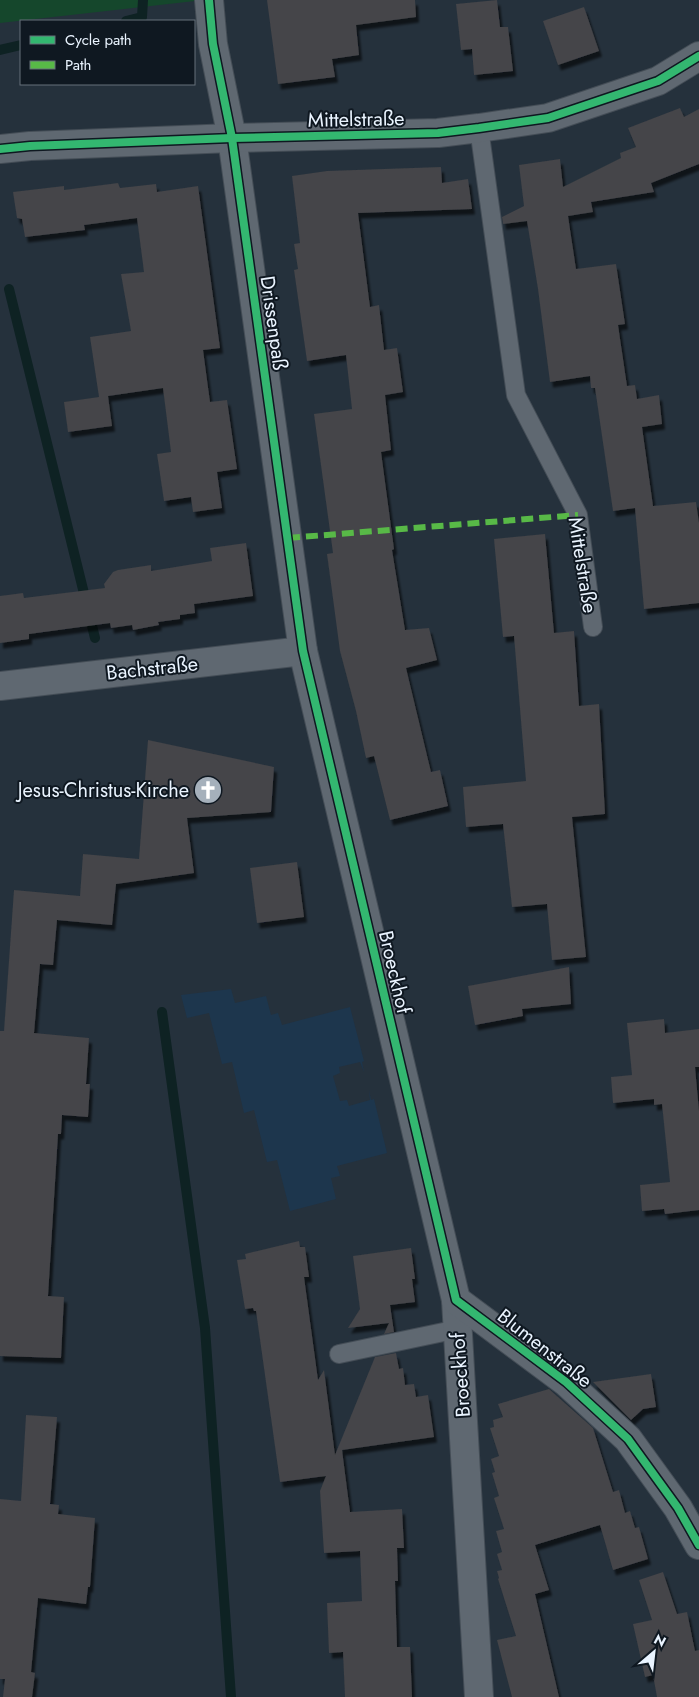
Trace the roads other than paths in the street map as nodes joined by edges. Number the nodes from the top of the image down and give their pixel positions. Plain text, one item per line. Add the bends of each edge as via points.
1 (209, 0) edge
2 (699, 56) edge
3 (479, 128) junction
4 (232, 138) junction
5 (0, 149) edge
6 (592, 627) dead end
7 (303, 651) junction
8 (0, 686) edge
9 (456, 1300) junction
10 (458, 1329) junction
11 (340, 1354) dead end
12 (699, 1545) edge
13 (479, 1697) edge

1 - 4 street, Drissenpaß via 213,44
2 - 3 street, Mittelstraße via 658,81 548,118
3 - 4 street, Mittelstraße via 438,133
3 - 6 lane, Mittelstraße via 516,395 578,515
4 - 5 street, Mittelstraße
4 - 7 street, Drissenpaß
7 - 8 street, Bachstraße
7 - 9 street, Broeckhof
9 - 10 street, Broeckhof
9 - 12 street, Blumenstraße via 566,1382 628,1439 678,1508
10 - 11 lane
10 - 13 street, Broeckhof

